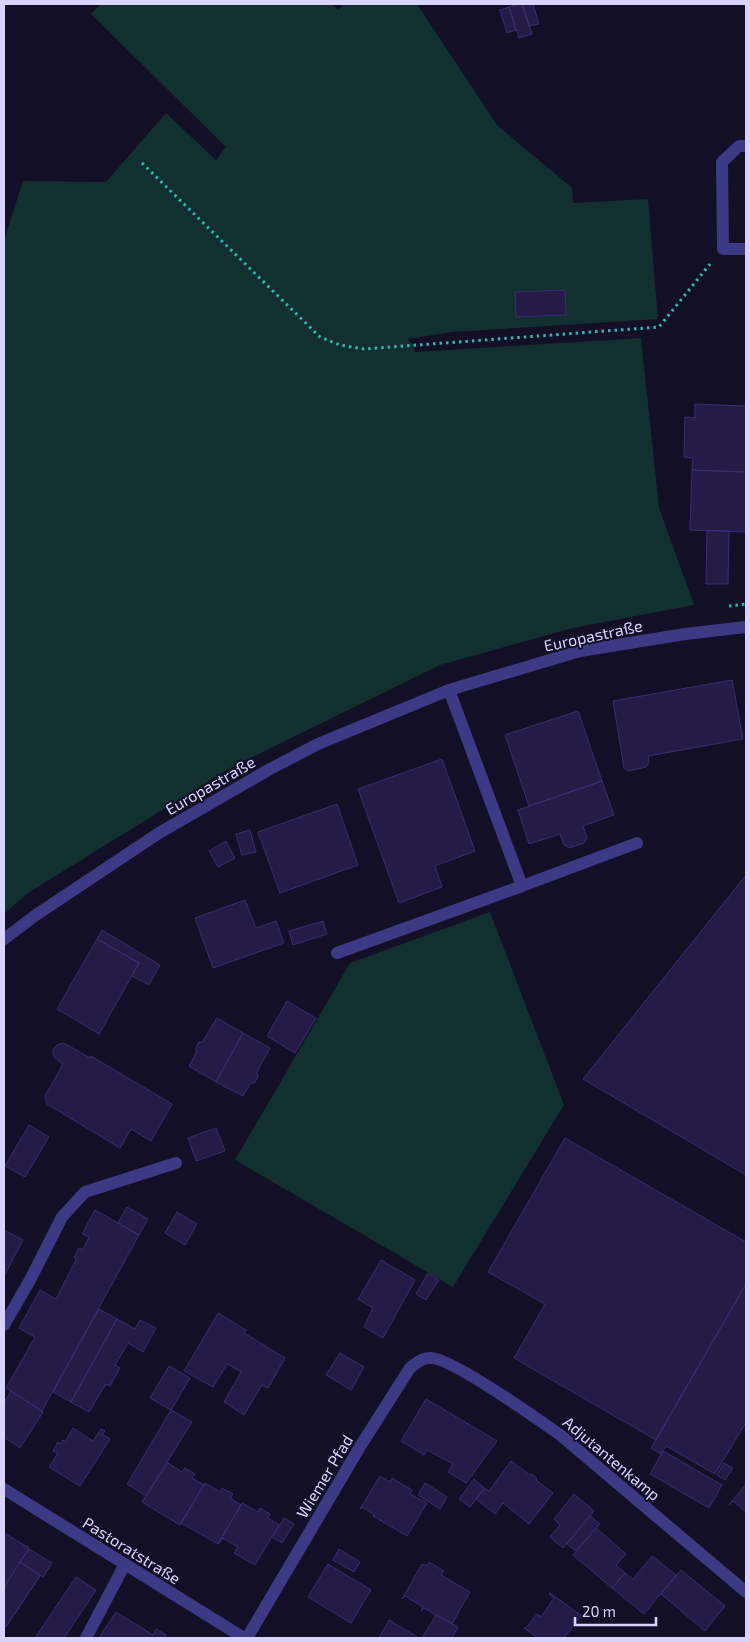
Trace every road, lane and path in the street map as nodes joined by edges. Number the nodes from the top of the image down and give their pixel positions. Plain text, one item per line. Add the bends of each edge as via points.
1 (746, 146) edge
2 (142, 163) dead end
3 (723, 249) junction
4 (746, 249) edge
5 (746, 627) edge
6 (449, 690) junction
7 (637, 843) dead end
8 (522, 886) junction
9 (4, 939) edge
10 (337, 953) dead end
11 (176, 1162) dead end
12 (4, 1324) edge
13 (448, 1362) joint
14 (4, 1489) edge
15 (125, 1564) junction
16 (746, 1592) edge
17 (86, 1638) edge
18 (245, 1638) edge

1 - 3 street via 739,146 722,162
2 - 3 path via 320,337 364,349 658,327
3 - 4 street
5 - 6 street, Europastraße via 580,651
6 - 8 street
6 - 9 street, Europastraße via 318,744 270,768 160,833
7 - 8 street
8 - 10 street
11 - 12 street via 85,1192 62,1218
13 - 16 street, Adjutantenkamp via 559,1434
13 - 18 street, Wiemer Pfad via 429,1358 410,1368
14 - 15 street, Pastoratstraße
15 - 17 street
15 - 18 street, Pastoratstraße

